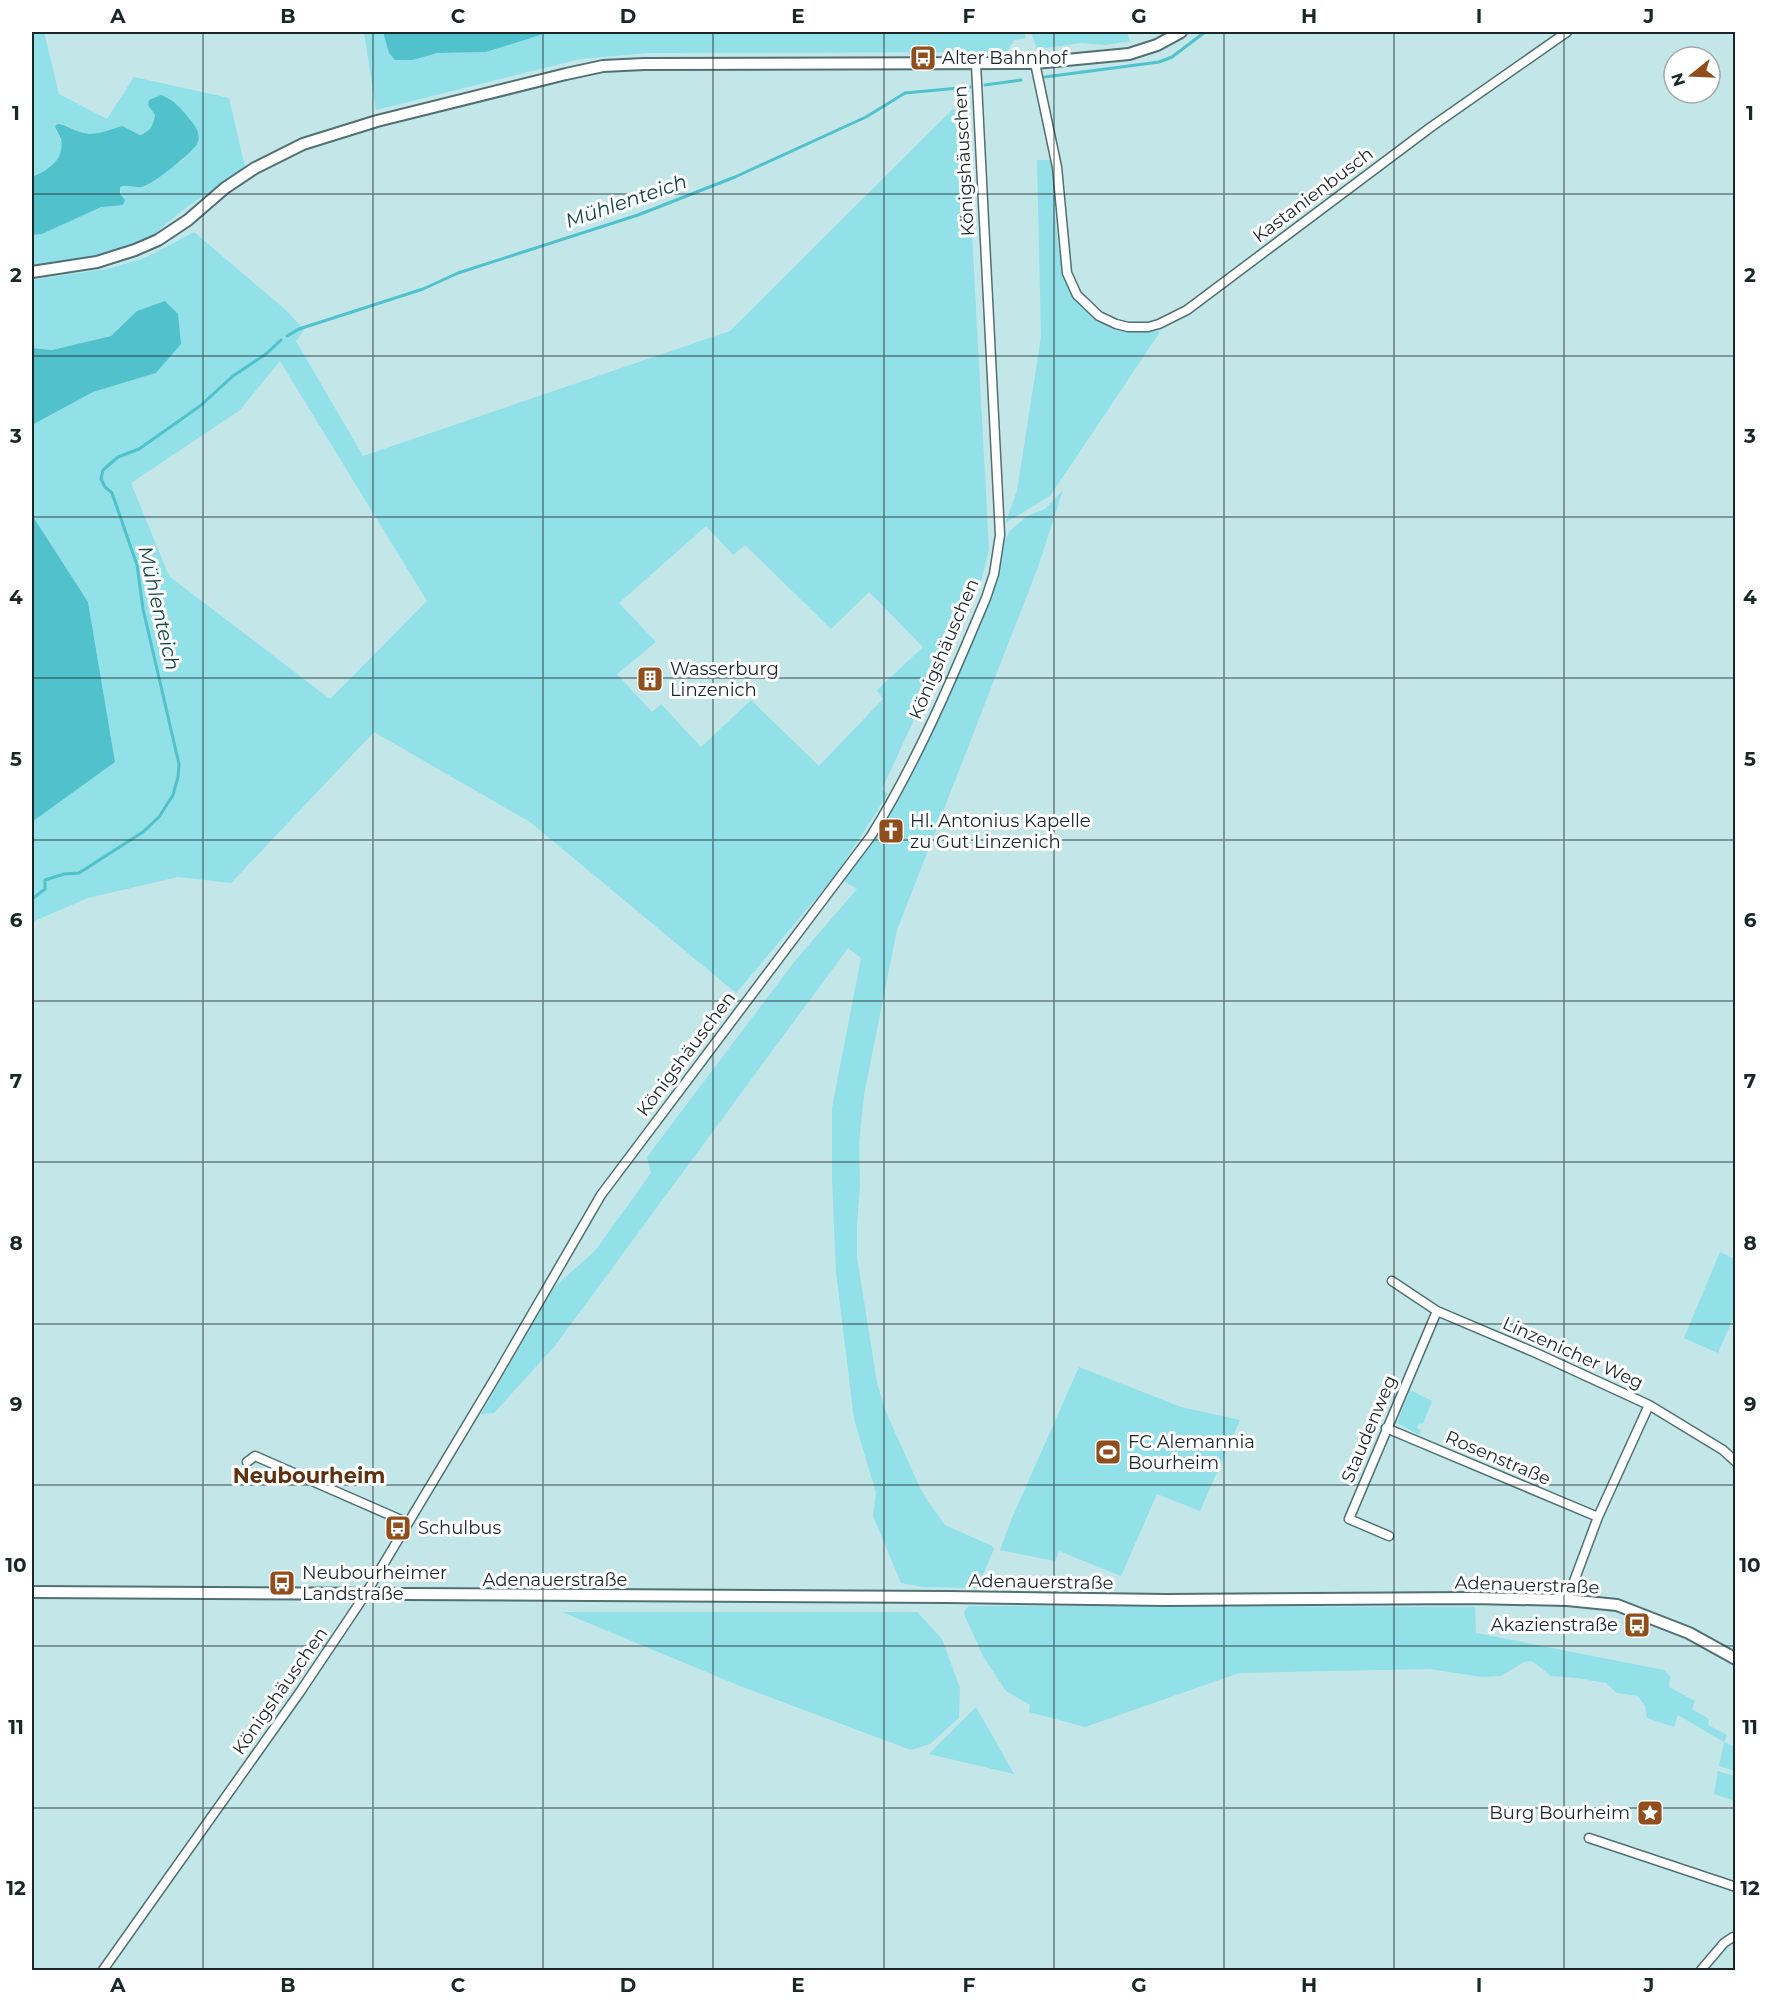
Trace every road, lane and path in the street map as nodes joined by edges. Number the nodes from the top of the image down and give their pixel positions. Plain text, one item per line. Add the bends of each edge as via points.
1 (1180, 32) edge
2 (1567, 32) edge
3 (1035, 63) junction
4 (976, 64) junction
5 (32, 272) edge
6 (1392, 1281) dead end
7 (1437, 1311) junction
8 (1649, 1405) junction
9 (1386, 1428) junction
10 (246, 1461) dead end
11 (1736, 1462) edge
12 (1598, 1517) junction
13 (408, 1523) junction
14 (1389, 1536) dead end
15 (32, 1592) edge
16 (365, 1595) junction
17 (1567, 1600) junction
18 (1736, 1659) edge
19 (1588, 1838) dead end
20 (1736, 1887) edge
21 (1736, 1938) edge
22 (103, 1971) edge
23 (1701, 1971) edge

1 - 3 street via 1129,54
2 - 3 street, Kastanienbusch via 1431,127 1187,310 1167,321 1141,327 1103,319 1074,289 1067,268 1056,156
3 - 4 street
4 - 5 street via 644,64 603,66 566,74 303,144 255,168 158,240 96,262
4 - 13 street, Königshäuschen via 1000,535 986,598 921,745 876,828 602,1195
6 - 7 street, Linzenicher Weg
7 - 8 street, Linzenicher Weg
7 - 9 street, Staudenweg
8 - 11 street, Linzenicher Weg
8 - 12 street
9 - 12 street, Rosenstraße
9 - 14 street, Staudenweg via 1348,1519
10 - 13 street via 255,1456
12 - 17 street
13 - 16 street, Königshäuschen
15 - 16 street, Adenauerstraße
16 - 17 street, Adenauerstraße
16 - 22 street, Königshäuschen
17 - 18 street, Adenauerstraße via 1617,1605 1689,1633
19 - 20 street
21 - 23 street via 1724,1943

